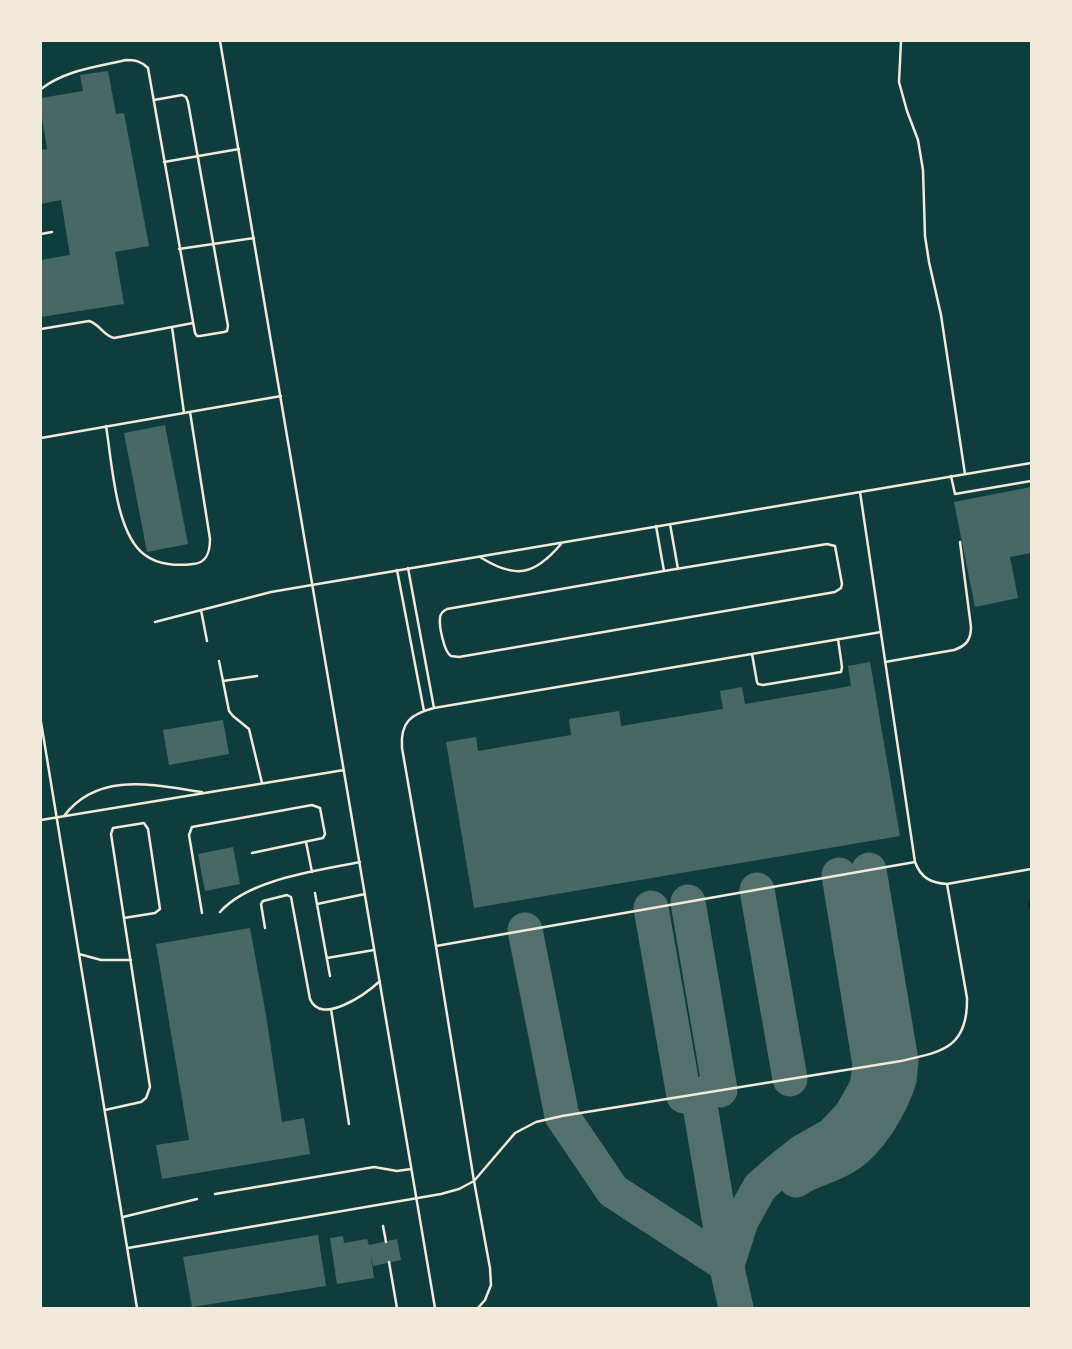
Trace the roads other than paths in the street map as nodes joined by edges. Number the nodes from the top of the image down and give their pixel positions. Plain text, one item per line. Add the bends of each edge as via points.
1 (220, 41) edge
2 (901, 41) edge
3 (41, 89) edge
4 (154, 100) junction
5 (239, 149) junction
6 (198, 156) junction
7 (164, 162) junction
8 (52, 232) dead end
9 (41, 234) edge
10 (254, 238) junction
11 (213, 244) junction
12 (180, 249) junction
13 (192, 323) junction
14 (172, 327) junction
15 (41, 329) edge
16 (281, 396) junction
17 (190, 412) junction
18 (184, 413) junction
19 (106, 426) junction
20 (41, 438) edge
21 (1031, 463) edge
22 (965, 474) junction
23 (951, 476) junction
24 (1031, 481) edge
25 (860, 492) junction
26 (670, 524) junction
27 (656, 526) junction
28 (562, 542) junction
29 (960, 542) dead end
30 (478, 556) junction
31 (408, 568) junction
32 (678, 569) junction
33 (397, 570) junction
34 (664, 571) junction
35 (312, 585) junction
36 (201, 610) junction
37 (155, 622) dead end
38 (881, 632) junction
39 (838, 639) junction
40 (207, 641) dead end
41 (752, 654) junction
42 (219, 661) dead end
43 (885, 662) junction
44 (257, 676) dead end
45 (223, 681) junction
46 (434, 708) junction
47 (424, 710) junction
48 (41, 722) edge
49 (344, 770) junction
50 (262, 784) junction
51 (206, 793) junction
52 (63, 816) junction
53 (56, 817) junction
54 (41, 820) edge
55 (306, 842) junction
56 (252, 853) dead end
57 (360, 862) junction
58 (915, 862) junction
59 (1031, 869) edge
60 (312, 872) junction
61 (947, 884) junction
62 (315, 893) dead end
63 (365, 894) junction
64 (317, 904) junction
65 (220, 912) dead end
66 (202, 913) dead end
67 (124, 918) junction
68 (265, 928) dead end
69 (436, 946) junction
70 (374, 950) junction
71 (79, 954) junction
72 (327, 958) junction
73 (131, 960) junction
74 (330, 976) dead end
75 (380, 981) junction
76 (331, 1009) junction
77 (105, 1110) junction
78 (349, 1124) dead end
79 (411, 1169) junction
80 (474, 1181) junction
81 (215, 1194) dead end
82 (197, 1198) dead end
83 (416, 1198) junction
84 (123, 1217) junction
85 (383, 1226) dead end
86 (386, 1242) dead end
87 (128, 1248) junction
88 (389, 1262) dead end
89 (137, 1308) edge
90 (397, 1308) edge
91 (435, 1308) edge
92 (478, 1308) edge

1 - 5 lane
2 - 22 lane via 899,82 918,140 923,170 925,236 941,315
3 - 4 lane via 71,73 134,60 148,68
4 - 6 lane via 178,95 186,97
4 - 7 lane
5 - 6 lane
5 - 10 lane
6 - 7 lane
6 - 11 lane
7 - 12 lane
8 - 9 lane
10 - 11 lane
10 - 16 lane
11 - 12 lane
11 - 13 lane via 228,329 197,336
12 - 13 lane
13 - 14 lane
14 - 15 lane via 114,338 89,321
14 - 18 lane
16 - 17 lane
16 - 35 lane
17 - 18 lane
17 - 19 lane via 210,539 210,550 198,564 156,561 144,555 134,544 120,509
18 - 19 lane
19 - 20 lane
21 - 22 lane
22 - 23 lane
23 - 24 lane via 955,494
23 - 25 lane
25 - 26 lane
25 - 38 lane
26 - 27 lane
26 - 32 lane
27 - 28 lane
27 - 34 lane
28 - 30 lane
28 - 30 lane via 544,562 524,571 501,569
29 - 43 lane via 971,627 968,642 954,650
30 - 31 lane
31 - 33 lane
31 - 46 lane
32 - 34 lane
32 - 34 lane via 831,544 836,550 841,588 835,592 459,657 450,656 445,650 440,618 447,609
33 - 35 lane
33 - 47 lane
35 - 36 lane
35 - 49 lane
36 - 37 lane
36 - 40 lane
38 - 39 lane
38 - 43 lane
39 - 41 lane
39 - 41 lane via 841,672 761,686
41 - 46 lane
42 - 45 lane
43 - 58 lane
44 - 45 lane
45 - 50 lane via 229,711 252,735
46 - 47 lane
47 - 69 lane via 413,715 401,736
48 - 53 lane
49 - 50 lane
49 - 57 lane
50 - 51 lane
51 - 52 lane
51 - 52 lane via 137,784 113,786 89,793
52 - 53 lane
53 - 54 lane
53 - 71 lane
55 - 56 lane
55 - 60 lane
55 - 66 lane via 323,838 325,834 322,811 316,805 192,827 189,835
57 - 60 lane
57 - 63 lane
58 - 61 lane via 926,879 935,884
58 - 69 lane
59 - 61 lane
60 - 65 lane via 256,887 228,902
61 - 80 lane via 967,998 967,1016 960,1034 948,1047 901,1061 536,1122 515,1133
62 - 64 lane
63 - 64 lane
63 - 70 lane
64 - 72 lane
67 - 67 lane via 111,830 144,823 148,828 160,909 155,913
67 - 73 lane
68 - 76 lane via 263,901 291,897 312,1005 318,1009
69 - 80 lane
70 - 72 lane
70 - 75 lane
71 - 73 lane via 101,960
71 - 77 lane
72 - 74 lane
73 - 77 lane via 150,1087 141,1102
75 - 76 lane via 362,996
75 - 79 lane
76 - 78 lane
77 - 84 lane
79 - 81 lane via 397,1171 374,1167
79 - 83 lane
80 - 83 lane via 459,1189
80 - 92 lane via 492,1285 486,1300
82 - 84 lane
83 - 87 lane
83 - 91 lane
84 - 87 lane
85 - 86 lane
87 - 89 lane
88 - 90 lane

